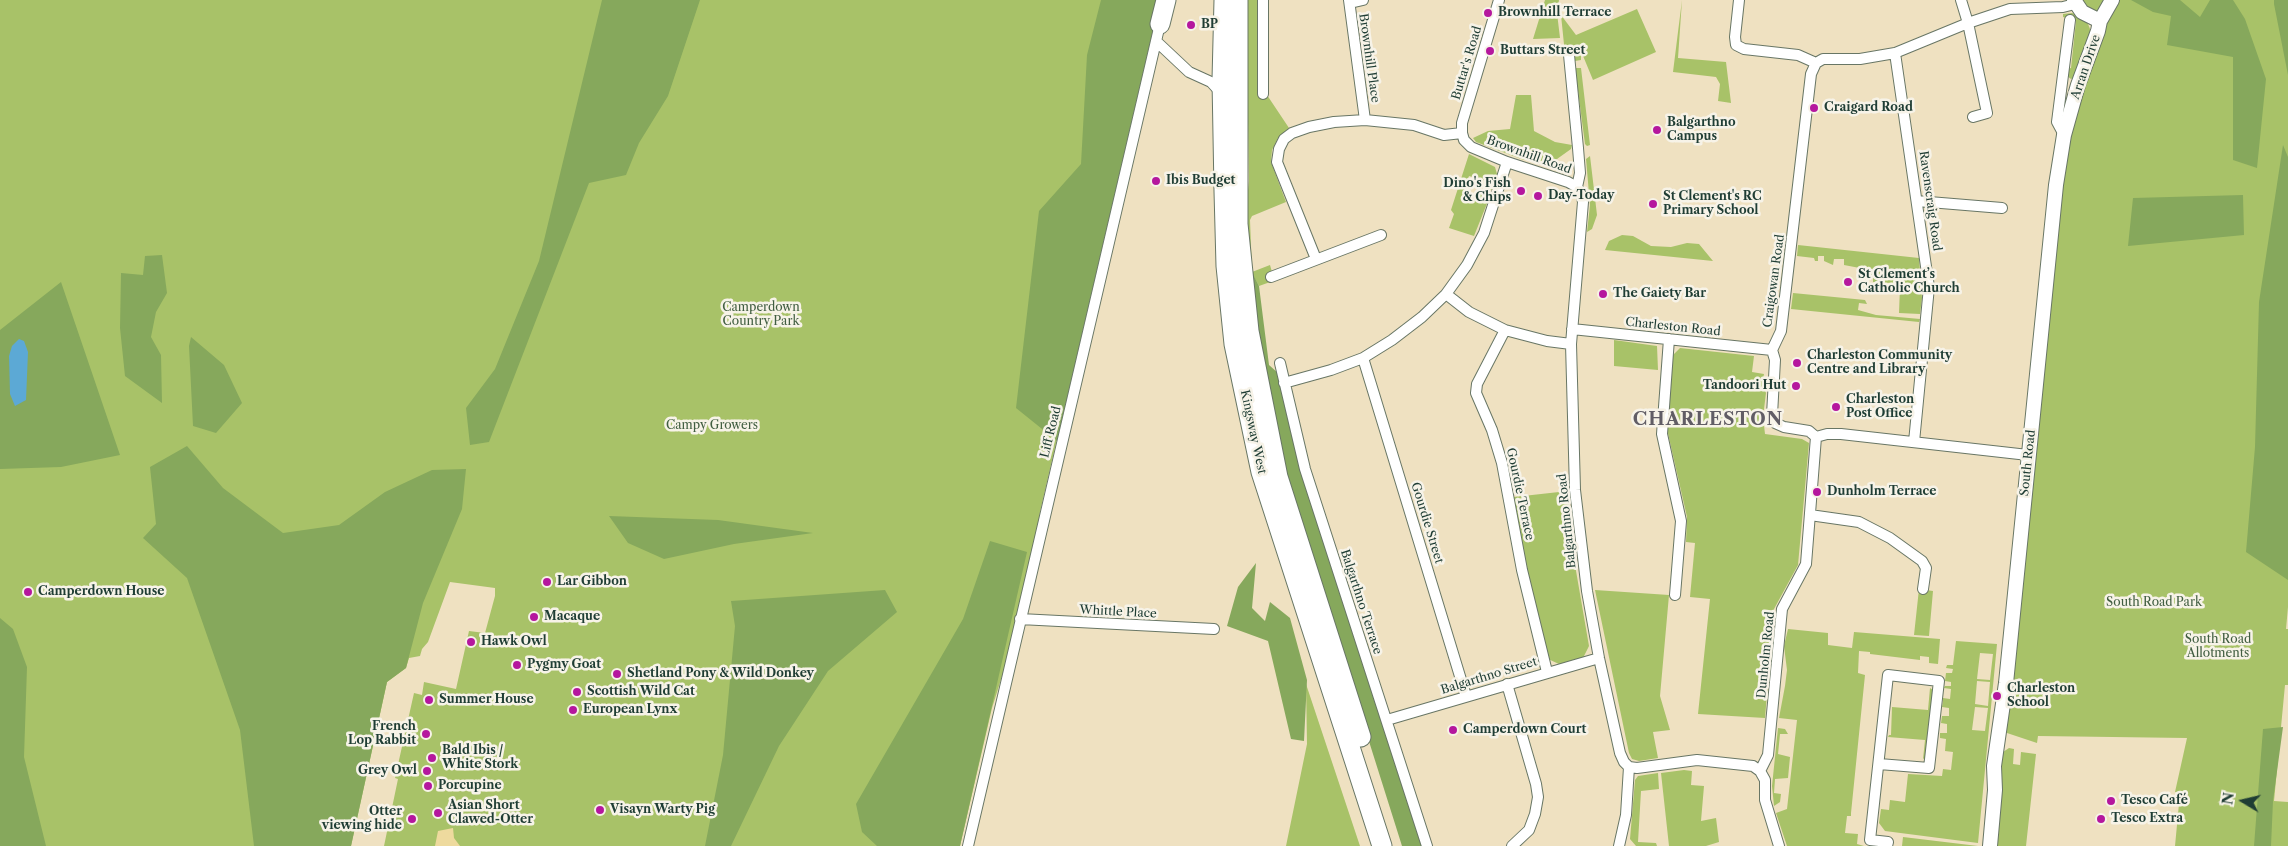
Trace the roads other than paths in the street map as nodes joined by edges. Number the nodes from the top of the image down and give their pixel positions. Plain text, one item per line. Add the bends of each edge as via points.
1 (1166, 0) edge
2 (1224, 0) edge
3 (1238, 0) edge
4 (1263, 0) edge
5 (1363, 0) edge
6 (1499, 0) edge
7 (1739, 0) edge
8 (1961, 0) edge
9 (2112, 0) edge
10 (1349, 2) edge
11 (2075, 2) edge
12 (2070, 20) dead end
13 (2100, 21) junction
14 (1968, 23) junction
15 (1158, 33) junction
16 (1895, 53) junction
17 (1568, 55) dead end
18 (1816, 63) junction
19 (2062, 81) junction
20 (2078, 85) junction
21 (1267, 88) dead end
22 (1223, 95) junction
23 (1973, 117) dead end
24 (1365, 120) junction
25 (1462, 133) junction
26 (2064, 136) junction
27 (1507, 162) junction
28 (1577, 187) junction
29 (1917, 201) junction
30 (2002, 208) dead end
31 (1381, 235) dead end
32 (1316, 259) junction
33 (1271, 277) dead end
34 (1446, 294) junction
35 (1572, 329) junction
36 (1506, 330) junction
37 (1669, 339) junction
38 (1571, 344) junction
39 (1772, 350) junction
40 (1363, 358) junction
41 (1280, 363) dead end
42 (1284, 383) junction
43 (1816, 437) junction
44 (1914, 442) junction
45 (2028, 455) junction
46 (1810, 515) junction
47 (1924, 589) dead end
48 (1675, 595) dead end
49 (1020, 619) junction
50 (1214, 629) dead end
51 (1599, 658) junction
52 (1547, 672) junction
53 (1507, 684) junction
54 (1466, 696) junction
55 (1387, 720) junction
56 (1879, 764) junction
57 (1629, 767) junction
58 (1760, 771) junction
59 (968, 846) edge
60 (1382, 846) edge
61 (1395, 846) edge
62 (1427, 846) edge
63 (1512, 846) edge
64 (1619, 846) edge
65 (1779, 846) edge
66 (1888, 846) edge
67 (1990, 846) edge

1 - 15 highway
2 - 22 highway, Kingsway West
3 - 61 highway, Kingsway West via 1238,224 1248,323 1259,387 1278,477
4 - 21 street
5 - 10 street
6 - 25 street, Buttar's Road via 1462,123
7 - 18 street via 1736,46 1798,55
8 - 14 street
9 - 13 street, Arran Drive
10 - 24 street, Brownhill Place
11 - 13 street via 2082,12
11 - 14 street via 2062,7 2010,10
12 - 19 street, South Road
13 - 20 street, Arran Drive
14 - 16 street
14 - 23 street via 1987,113
15 - 22 street via 1189,72 1211,82
15 - 49 street, Liff Road
16 - 18 street via 1860,59 1822,59
16 - 29 street, Ravenscraig Road
17 - 28 street, Balgarthno Road via 1580,173
18 - 39 street, Craigowan Road via 1811,74 1781,331
19 - 20 street
19 - 26 street, South Road via 2057,122
20 - 26 street, Arran Drive
22 - 60 highway, Kingsway West via 1226,266 1233,335 1261,472
24 - 25 street via 1414,125 1444,135
24 - 32 street via 1309,127 1288,136 1279,150 1277,162
25 - 27 street, Brownhill Road via 1471,147
26 - 45 street, South Road
27 - 28 street, Brownhill Road
27 - 34 street via 1484,234
28 - 35 street, Balgarthno Road via 1583,202
29 - 30 street
29 - 44 street, Ravenscraig Road via 1929,287
31 - 32 street
32 - 33 street
34 - 36 street via 1469,312
34 - 40 street via 1422,317
35 - 37 street, Charleston Road
35 - 38 street, Balgarthno Road
36 - 38 street
36 - 52 street, Gourdie Terrace via 1477,384 1476,393 1502,463 1522,570
37 - 39 street, Charleston Road
37 - 48 street via 1662,434 1681,521
38 - 51 street, Balgarthno Road via 1575,490
39 - 43 street, Craigowan Road via 1776,360 1772,415 1775,423 1809,431
40 - 42 street
40 - 54 street, Gourdie Street
41 - 42 street, Balgarthno Terrace
42 - 55 street, Balgarthno Terrace via 1305,470
43 - 44 street, Craigowan Road via 1841,434
43 - 46 street, Dunholm Road
44 - 45 street, Craigowan Road
45 - 67 street, South Road via 2006,683 1994,766
46 - 47 street via 1851,519 1890,538 1922,561 1926,568
46 - 58 street, Dunholm Road via 1806,564 1782,609 1768,755
49 - 50 street, Whittle Place
49 - 59 street, Liff Road
51 - 52 street, Balgarthno Street
51 - 57 street, Balgarthno Road via 1620,752
52 - 53 street, Balgarthno Street
53 - 54 street, Balgarthno Street
53 - 63 street via 1538,797 1529,830
54 - 55 street, Balgarthno Street
55 - 62 street, Balgarthno Terrace
56 - 56 street via 1888,675 1939,681 1929,768
56 - 66 street via 1870,840 1888,842
57 - 58 street via 1697,760 1753,766
57 - 64 street, Balgarthno Road via 1626,814
58 - 65 street via 1765,780 1765,800

